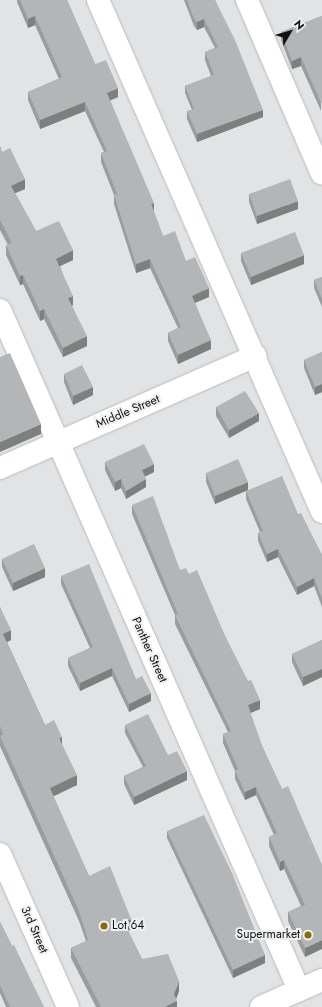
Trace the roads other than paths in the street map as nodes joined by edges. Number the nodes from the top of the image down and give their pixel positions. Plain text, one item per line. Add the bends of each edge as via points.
1 (98, 0) edge
2 (248, 0) edge
3 (322, 174) edge
4 (0, 310) edge
5 (256, 356) junction
6 (57, 442) junction
7 (0, 468) edge
8 (322, 512) edge
9 (0, 854) edge
10 (322, 980) edge
11 (299, 990) junction
12 (68, 1007) edge
13 (261, 1007) edge

1 - 5 street
2 - 3 street
4 - 6 street, Panther Street
5 - 6 street, Middle Street
5 - 8 street
6 - 7 street, Middle Street
6 - 11 street, Panther Street
9 - 12 street, 3rd Street
10 - 11 street
11 - 13 street

